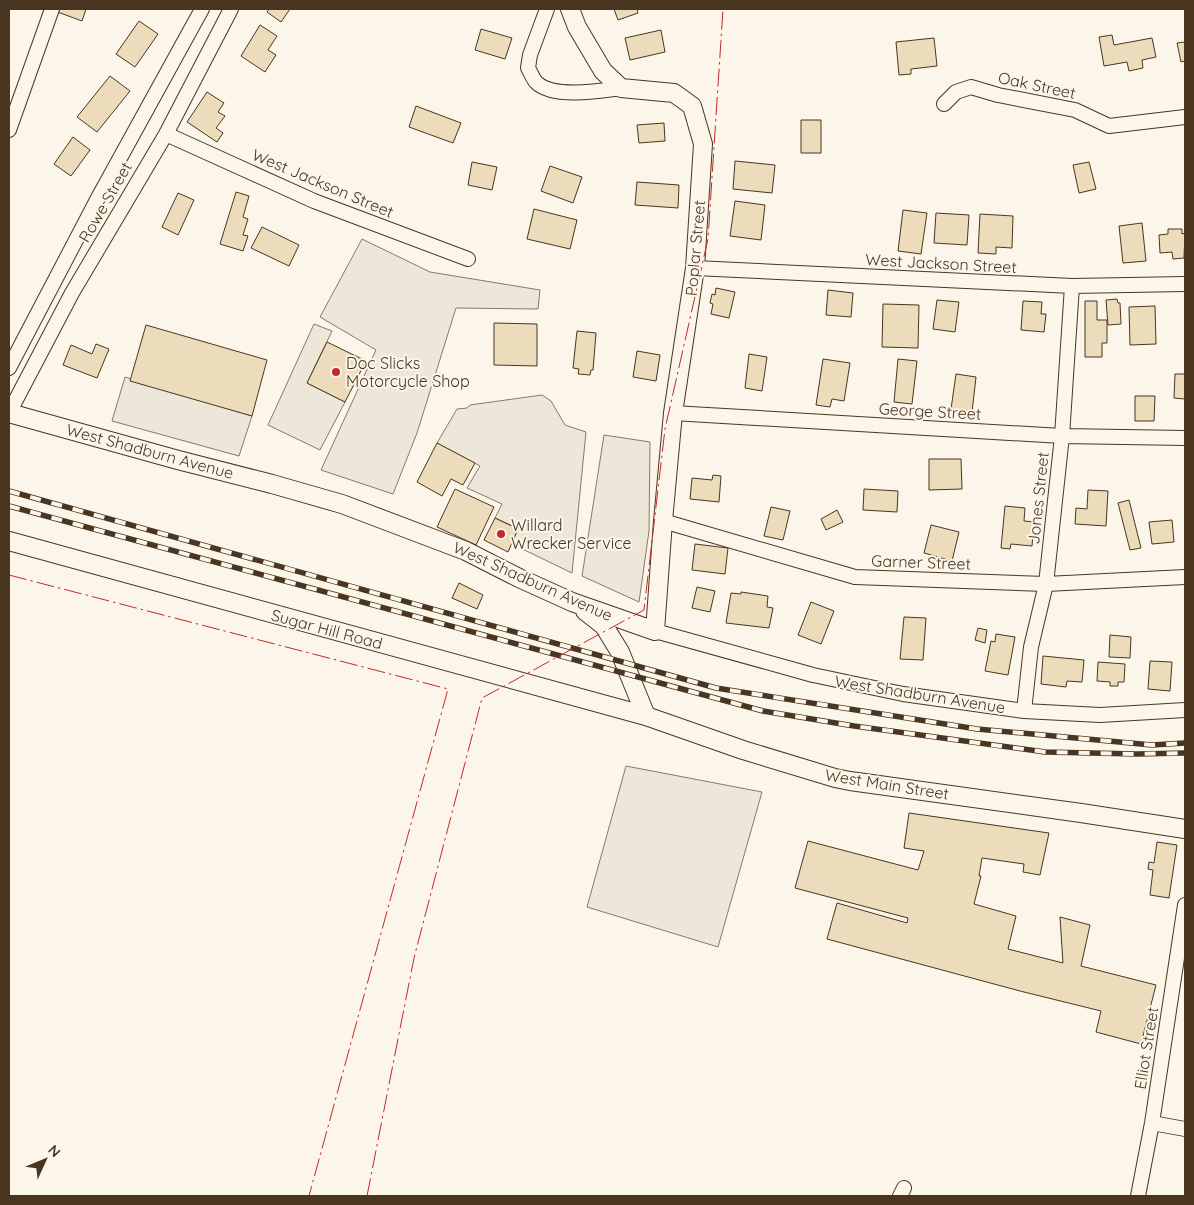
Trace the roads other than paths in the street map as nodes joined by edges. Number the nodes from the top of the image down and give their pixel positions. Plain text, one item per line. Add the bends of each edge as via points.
1 (52, 9) edge
2 (202, 9) edge
3 (231, 9) edge
4 (547, 9) edge
5 (570, 9) edge
6 (621, 88) junction
7 (944, 104) dead end
8 (1185, 117) edge
9 (9, 130) edge
10 (166, 134) junction
11 (468, 259) dead end
12 (695, 268) junction
13 (1185, 284) edge
14 (1072, 286) junction
15 (9, 368) edge
16 (9, 413) edge
17 (673, 413) junction
18 (1062, 436) junction
19 (1185, 438) edge
20 (663, 521) junction
21 (9, 541) edge
22 (1185, 577) edge
23 (1046, 584) junction
24 (572, 602) junction
25 (655, 632) junction
26 (1185, 710) edge
27 (1024, 711) junction
28 (646, 716) junction
29 (1185, 829) edge
30 (1185, 905) edge
31 (1152, 1123) junction
32 (1185, 1129) edge
33 (1138, 1196) edge

1 - 9 street
2 - 15 street
3 - 10 street, Rowe Street
4 - 6 street, Poplar Street via 528,68 537,83 557,92 588,93
5 - 6 street via 603,71
6 - 12 street, Poplar Street via 674,93 692,106 703,144
7 - 8 street, Oak Street via 956,92 971,87 1075,110 1109,126
10 - 11 street, West Jackson Street via 314,201
10 - 16 street, Rowe Street via 72,293
12 - 14 street, West Jackson Street
12 - 17 street, Poplar Street
13 - 14 street, West Jackson Street
14 - 18 street, Jones Street
16 - 24 street, West Shadburn Avenue via 342,504 466,551
17 - 18 street, George Street
17 - 20 street, Poplar Street
18 - 19 street, George Street
18 - 23 street, Jones Street
20 - 23 street, Garner Street via 855,577
20 - 25 street, Poplar Street
21 - 28 street, Sugar Hill Road
22 - 23 street, Garner Street
23 - 27 street, Jones Street via 1032,647
24 - 25 street, West Shadburn Avenue
24 - 28 street via 604,626 620,652
25 - 27 street, West Shadburn Avenue via 813,675 903,694
26 - 27 street, West Shadburn Avenue via 1100,715
28 - 29 street, West Main Street via 751,753 850,781
30 - 31 street, Elliot Street
31 - 32 street
31 - 33 street, Elliot Street

